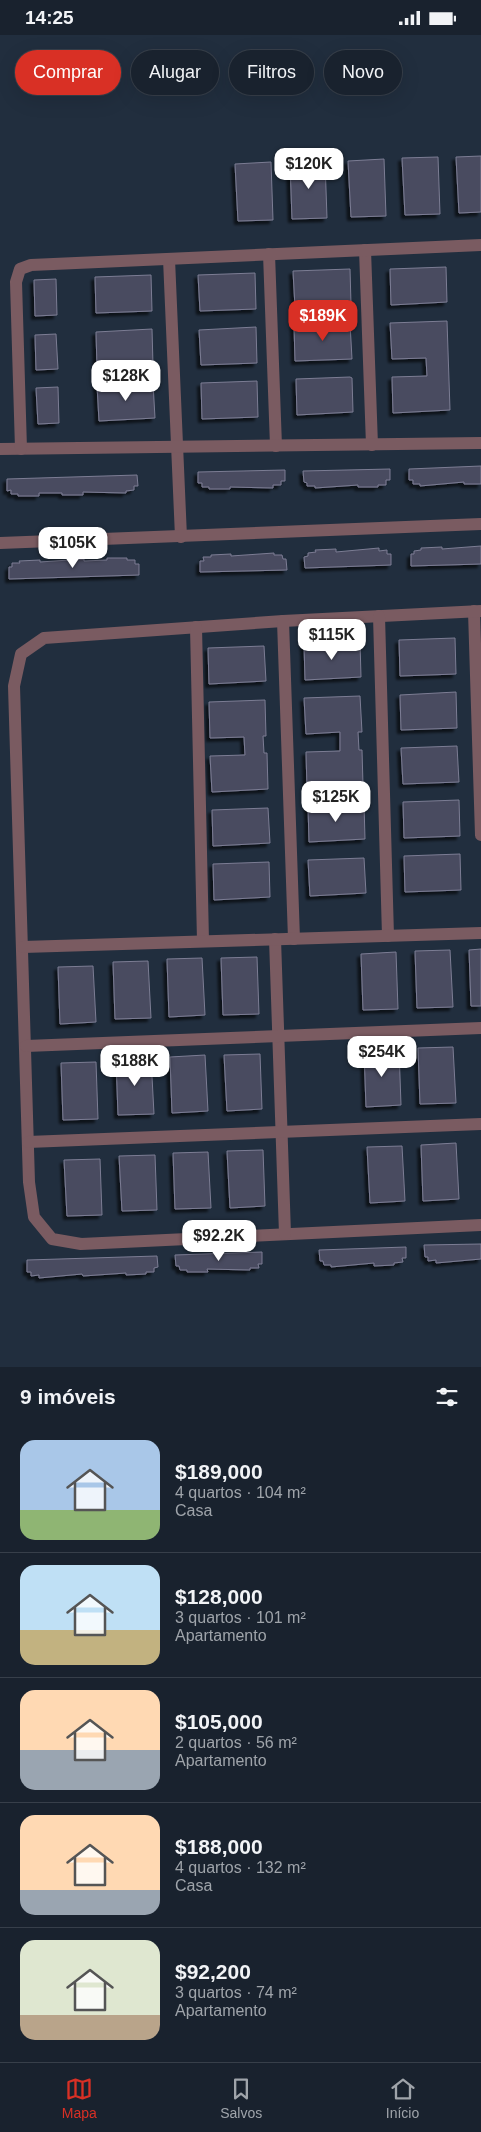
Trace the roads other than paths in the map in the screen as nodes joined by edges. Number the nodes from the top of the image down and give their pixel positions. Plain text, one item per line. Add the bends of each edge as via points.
1 (481, 245) edge
2 (365, 250) junction
3 (270, 254) junction
4 (168, 259) junction
5 (481, 443) edge
6 (372, 445) junction
7 (276, 446) junction
8 (177, 448) junction
9 (0, 449) edge
10 (21, 449) junction
11 (481, 524) edge
12 (182, 537) junction
13 (0, 543) edge
14 (478, 611) edge
15 (379, 616) junction
16 (284, 621) junction
17 (196, 627) junction
18 (481, 835) edge
19 (481, 933) edge
20 (388, 936) junction
21 (275, 939) junction
22 (294, 939) junction
23 (203, 941) junction
24 (23, 947) junction
25 (481, 1028) edge
26 (279, 1036) junction
27 (26, 1046) junction
28 (481, 1124) edge
29 (282, 1132) junction
30 (28, 1142) junction
31 (481, 1225) edge
32 (285, 1234) junction

1 - 2 street
2 - 3 street
2 - 6 street
3 - 4 street
3 - 7 street
4 - 8 street
4 - 10 street via 31,265 20,269 16,282
5 - 6 street
6 - 7 street
7 - 8 street
8 - 10 street
8 - 12 street
9 - 10 street
11 - 12 street
12 - 13 street
14 - 15 street
14 - 18 street
15 - 16 street
15 - 20 street
16 - 17 street
16 - 22 street
17 - 23 street
17 - 24 street via 44,639 21,654 14,686
19 - 20 street
20 - 22 street
21 - 22 street
21 - 23 street
21 - 26 street
23 - 24 street
24 - 27 street
25 - 26 street
26 - 27 street
26 - 29 street
27 - 30 street
28 - 29 street
29 - 30 street
29 - 32 street
30 - 32 street via 34,1217 52,1239 81,1244
31 - 32 street

